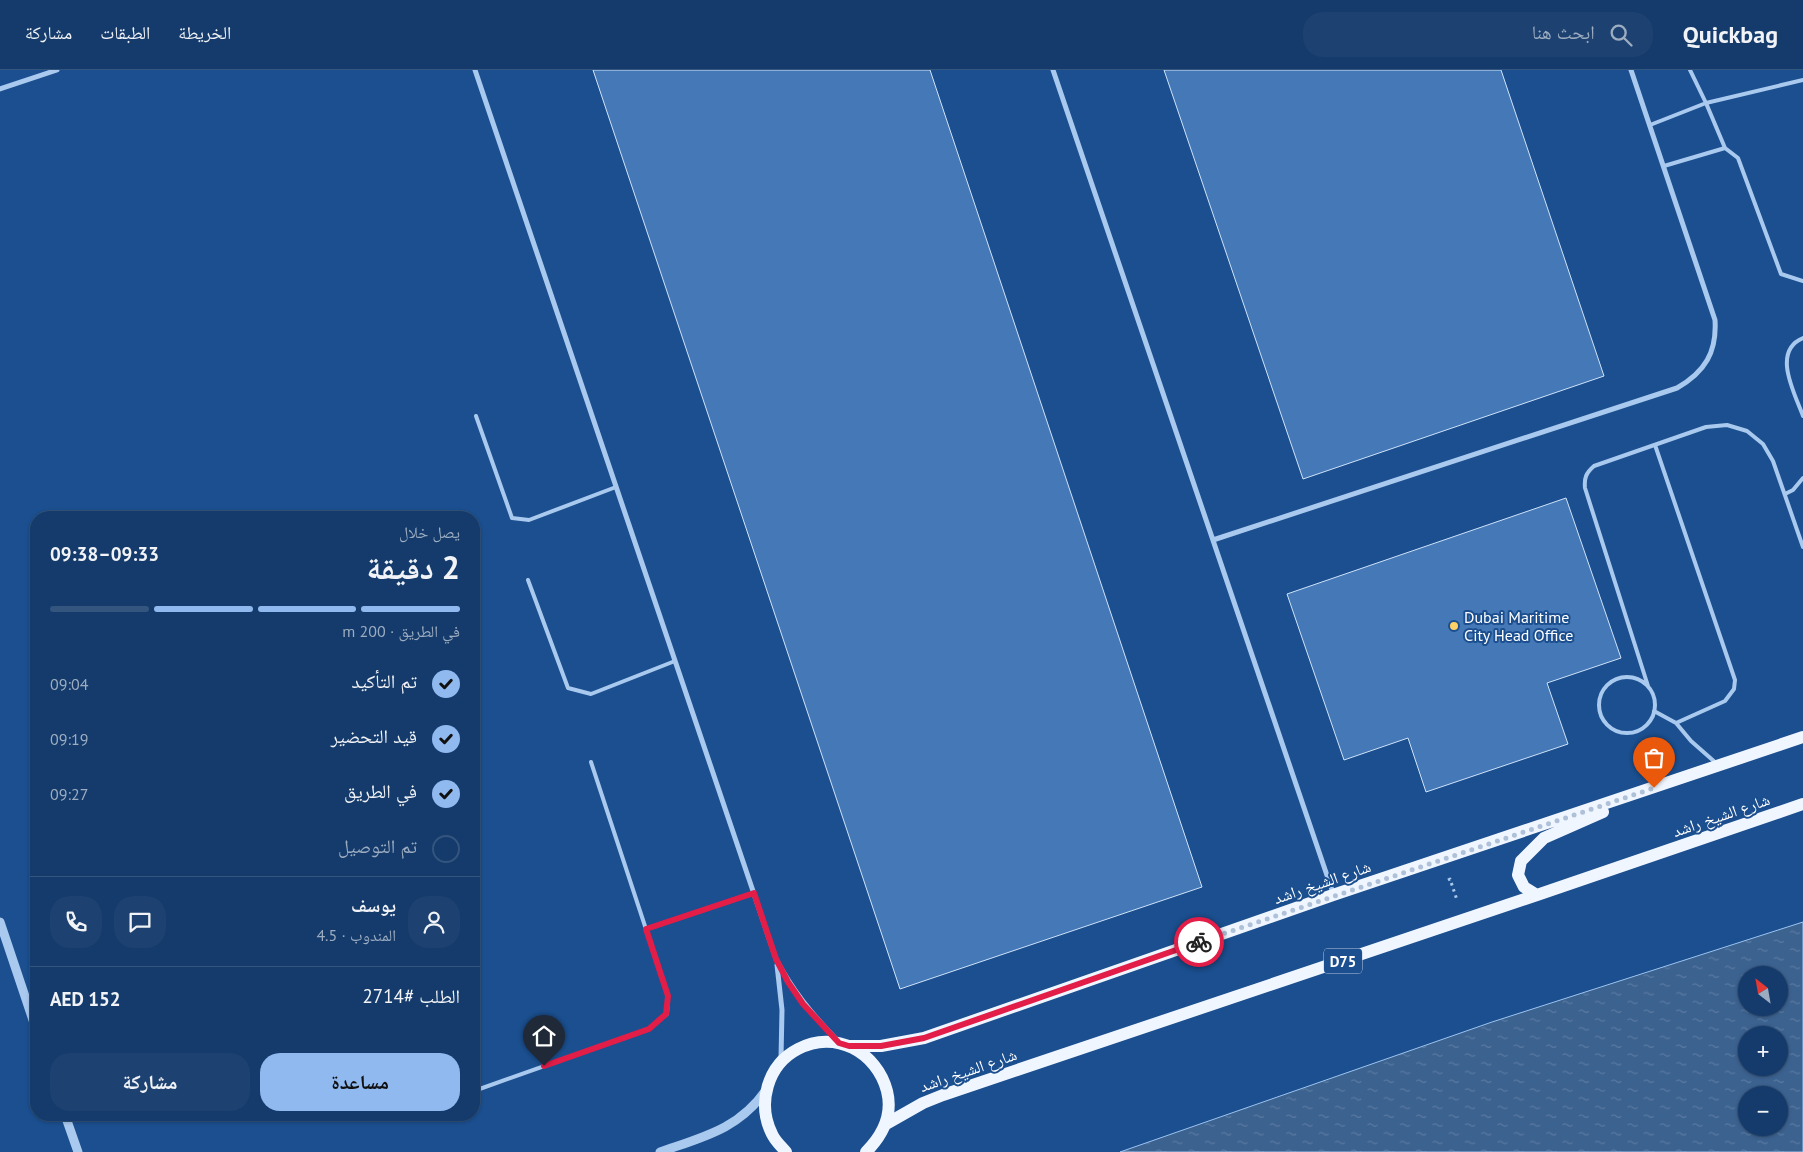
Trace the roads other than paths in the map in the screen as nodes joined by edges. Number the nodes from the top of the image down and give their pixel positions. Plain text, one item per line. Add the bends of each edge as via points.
1 (57, 70) edge
2 (475, 70) edge
3 (1053, 70) edge
4 (1631, 70) edge
5 (1690, 70) edge
6 (1803, 80) edge
7 (0, 89) edge
8 (1706, 103) junction
9 (1650, 125) junction
10 (1725, 148) junction
11 (1664, 166) junction
12 (1803, 281) edge
13 (1803, 338) edge
14 (476, 416) dead end
15 (1803, 416) edge
16 (1655, 445) junction
17 (1803, 478) edge
18 (616, 487) junction
19 (1785, 494) junction
20 (1213, 540) junction
21 (1803, 547) edge
22 (528, 580) dead end
23 (675, 661) junction
24 (1648, 686) junction
25 (1654, 711) junction
26 (1676, 722) junction
27 (1803, 737) edge
28 (590, 762) dead end
29 (1720, 765) junction
30 (1672, 782) junction
31 (1803, 804) edge
32 (754, 893) junction
33 (1334, 895) junction
34 (1538, 895) junction
35 (0, 922) edge
36 (646, 929) junction
37 (776, 959) junction
38 (30, 1011) edge
39 (844, 1044) junction
40 (781, 1062) junction
41 (480, 1089) edge
42 (766, 1090) junction
43 (68, 1121) edge
44 (886, 1124) junction
45 (78, 1152) edge
46 (660, 1152) edge
47 (786, 1152) edge
48 (866, 1152) edge

1 - 7 street
2 - 18 street
3 - 20 street
4 - 9 street
5 - 8 lane
6 - 8 lane
8 - 9 lane
8 - 10 lane
9 - 11 street
10 - 11 lane
10 - 12 lane via 1738,158 1781,274
11 - 20 street via 1715,320 1714,347 1700,372 1690,381 1677,388
13 - 15 lane via 1791,346 1786,362
14 - 18 lane via 512,518 529,520
16 - 19 lane via 1706,427 1727,425 1747,431 1763,444
16 - 24 lane via 1594,466 1584,479
16 - 26 lane via 1735,680 1734,689 1725,702
17 - 19 lane
18 - 23 street
19 - 21 lane
20 - 33 street
22 - 23 lane via 568,688 591,694
23 - 32 street
24 - 25 lane via 1653,693
24 - 25 lane via 1631,677 1613,680 1601,694 1600,712 1609,727 1627,733 1644,727
25 - 26 lane
26 - 29 lane via 1700,750
27 - 29 main road, شارع الشيخ راشد
28 - 36 lane
29 - 30 main road, شارع الشيخ راشد
30 - 33 main road, شارع الشيخ راشد
30 - 34 main road via 1544,838 1520,861 1518,875 1524,886
31 - 34 main road, شارع الشيخ راشد / D75
32 - 36 lane
32 - 37 street
33 - 39 main road, شارع الشيخ راشد via 924,1038 881,1046
34 - 44 main road, شارع الشيخ راشد / D75 via 923,1102
35 - 38 street
36 - 41 lane via 668,996 666,1014 649,1029
37 - 39 street via 803,1004
37 - 40 street via 782,1010
39 - 40 main road, شارع الشيخ راشد via 818,1043 798,1049
39 - 44 main road via 869,1058 883,1077 889,1100
40 - 42 main road
42 - 46 street via 748,1112 724,1128
42 - 47 main road via 765,1113 772,1135
43 - 45 street
44 - 48 main road via 878,1141

